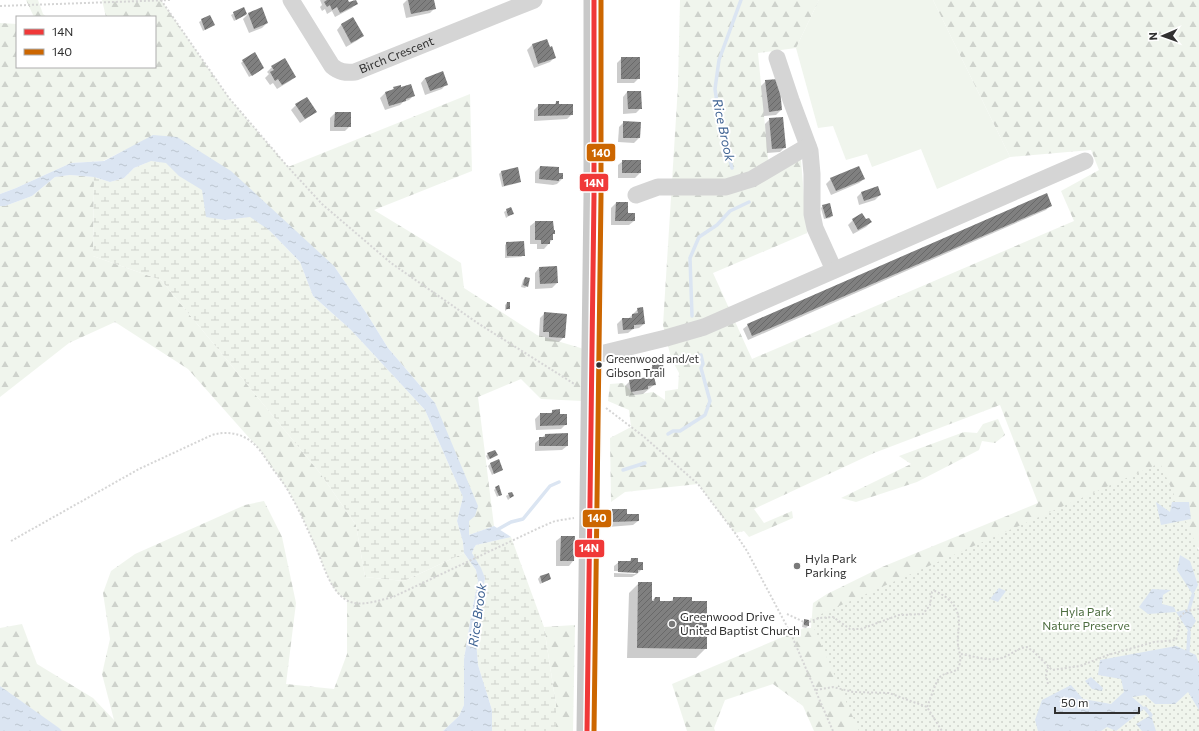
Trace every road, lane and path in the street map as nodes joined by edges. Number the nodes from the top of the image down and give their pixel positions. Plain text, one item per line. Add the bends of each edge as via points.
1 (161, 0) edge
2 (170, 0) edge
3 (291, 0) edge
4 (534, 0) edge
5 (594, 0) edge
6 (0, 6) edge
7 (777, 58) dead end
8 (808, 146) junction
9 (1085, 161) dead end
10 (636, 195) dead end
11 (834, 270) junction
12 (592, 356) junction
13 (576, 385) dead end
14 (602, 405) dead end
15 (590, 518) junction
16 (11, 541) dead end
17 (1199, 609) edge
18 (787, 614) dead end
19 (804, 622) dead end
20 (809, 622) dead end
21 (961, 654) junction
22 (1048, 667) junction
23 (1048, 684) dead end
24 (816, 690) junction
25 (927, 707) junction
26 (586, 731) edge
27 (833, 731) edge
28 (942, 731) edge

1 - 2 path
1 - 6 path
1 - 13 path via 229,98 322,204 391,263 479,324
3 - 4 street, Birch Crescent via 332,66 347,73
5 - 12 main road
7 - 8 street
8 - 10 street via 752,179 726,187 658,187
8 - 11 street via 812,174 812,214 815,228
9 - 11 street
11 - 12 street via 704,327
12 - 15 main road
14 - 24 path via 643,436 698,484 717,509 747,551 791,634
15 - 16 path via 555,521 393,597 356,604 338,594 331,584 291,495 260,450 244,437 222,432 139,469
15 - 26 main road
17 - 22 path via 1186,611 1178,619 1180,625 1176,640 1154,642 1080,666 1052,670
18 - 19 path
20 - 21 path via 833,617 850,629 861,629 899,615 923,614 930,605 932,592 935,591 943,594 956,607 960,621 958,645
21 - 22 path via 998,659 1020,647 1027,647
21 - 25 path via 959,667 940,677
22 - 23 path
24 - 25 path via 833,687 853,692 889,693
24 - 27 path
25 - 28 path

